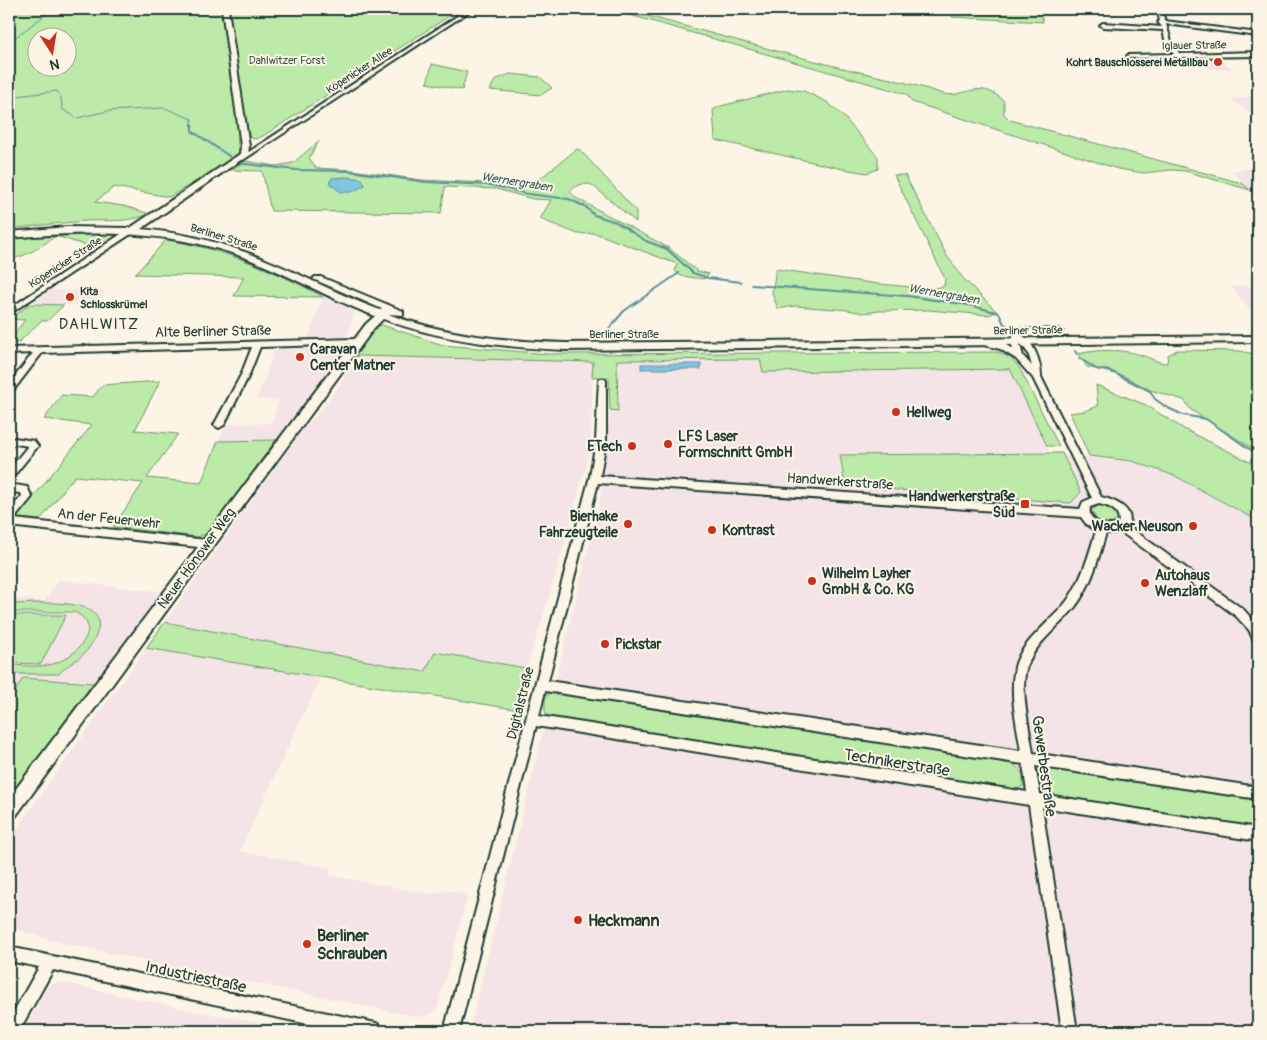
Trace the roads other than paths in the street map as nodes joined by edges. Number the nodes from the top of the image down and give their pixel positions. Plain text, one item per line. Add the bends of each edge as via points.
1 (225, 9) edge
2 (471, 9) edge
3 (1159, 9) edge
4 (1247, 9) edge
5 (1258, 10) edge
6 (1162, 22) junction
7 (1103, 25) dead end
8 (1163, 29) junction
9 (1258, 34) edge
10 (1258, 54) edge
11 (1130, 56) dead end
12 (1179, 56) junction
13 (244, 154) junction
14 (136, 228) junction
15 (9, 230) edge
16 (9, 235) edge
17 (9, 312) edge
18 (384, 312) junction
19 (1258, 332) edge
20 (1016, 339) junction
21 (1258, 340) edge
22 (357, 342) junction
23 (1027, 342) junction
24 (987, 343) junction
25 (257, 344) junction
26 (9, 350) edge
27 (41, 350) junction
28 (1019, 357) junction
29 (1037, 377) junction
30 (602, 381) dead end
31 (9, 390) edge
32 (219, 425) dead end
33 (9, 444) edge
34 (9, 475) edge
35 (594, 479) junction
36 (9, 488) edge
37 (1098, 500) junction
38 (1084, 513) junction
39 (9, 520) edge
40 (1122, 527) junction
41 (1102, 529) junction
42 (207, 544) junction
43 (1258, 638) edge
44 (541, 685) junction
45 (531, 720) junction
46 (1028, 758) junction
47 (1258, 793) edge
48 (1033, 800) junction
49 (9, 811) edge
50 (1258, 835) edge
51 (9, 954) edge
52 (50, 962) junction
53 (11, 1031) edge
54 (376, 1031) edge
55 (451, 1031) edge
56 (1069, 1031) edge

1 - 13 main road
2 - 13 street, Köpenicker Allee
3 - 6 street
4 - 5 street
6 - 8 street
6 - 9 street
7 - 8 street
8 - 12 street
10 - 12 street, Iglauer Straße
11 - 12 street, Iglauer Straße
13 - 14 main road, Köpenicker Straße
14 - 15 main road, Berliner Straße via 71,225
14 - 16 main road, Berliner Straße
14 - 17 street, Köpenicker Straße
14 - 18 main road, Berliner Straße via 227,249
18 - 20 main road, Berliner Straße via 464,330 545,338
18 - 22 main road, Neuer Hönower Weg
18 - 24 main road, Berliner Straße via 461,337 545,346
19 - 20 main road, Berliner Straße
20 - 23 main road, Berliner Straße
20 - 24 main road, Berliner Straße
20 - 28 street
21 - 23 main road, Berliner Straße
22 - 25 street, Alte Berliner Straße
22 - 42 main road, Neuer Hönower Weg
23 - 29 street via 1036,364
24 - 28 street via 1003,347
25 - 27 street, Alte Berliner Straße
25 - 32 street
26 - 27 street, Alte Berliner Straße
27 - 31 street
28 - 29 street
29 - 37 street
30 - 35 street, Digitalstraße via 602,441
33 - 34 street via 15,441 33,446
35 - 38 street, Handwerkerstraße
35 - 44 street, Digitalstraße
36 - 39 street, An der Feuerwehr via 24,490 27,497
37 - 38 street via 1086,504
37 - 40 street via 1121,510 1126,521
38 - 41 street
39 - 42 street, An der Feuerwehr
40 - 41 street
40 - 43 street via 1240,613 1253,626
41 - 46 street, Gewerbestraße via 1086,580 1072,603 1033,645 1021,666 1018,692
42 - 49 main road, Neuer Hönower Weg
44 - 45 street, Digitalstraße
44 - 46 street, Technikerstraße
45 - 48 street, Technikerstraße
45 - 55 street, Digitalstraße
46 - 47 street, Technikerstraße
46 - 48 street, Gewerbestraße
48 - 50 street, Technikerstraße
48 - 56 street, Gewerbestraße
51 - 52 street, Industriestraße
52 - 53 street
52 - 54 street, Industriestraße

